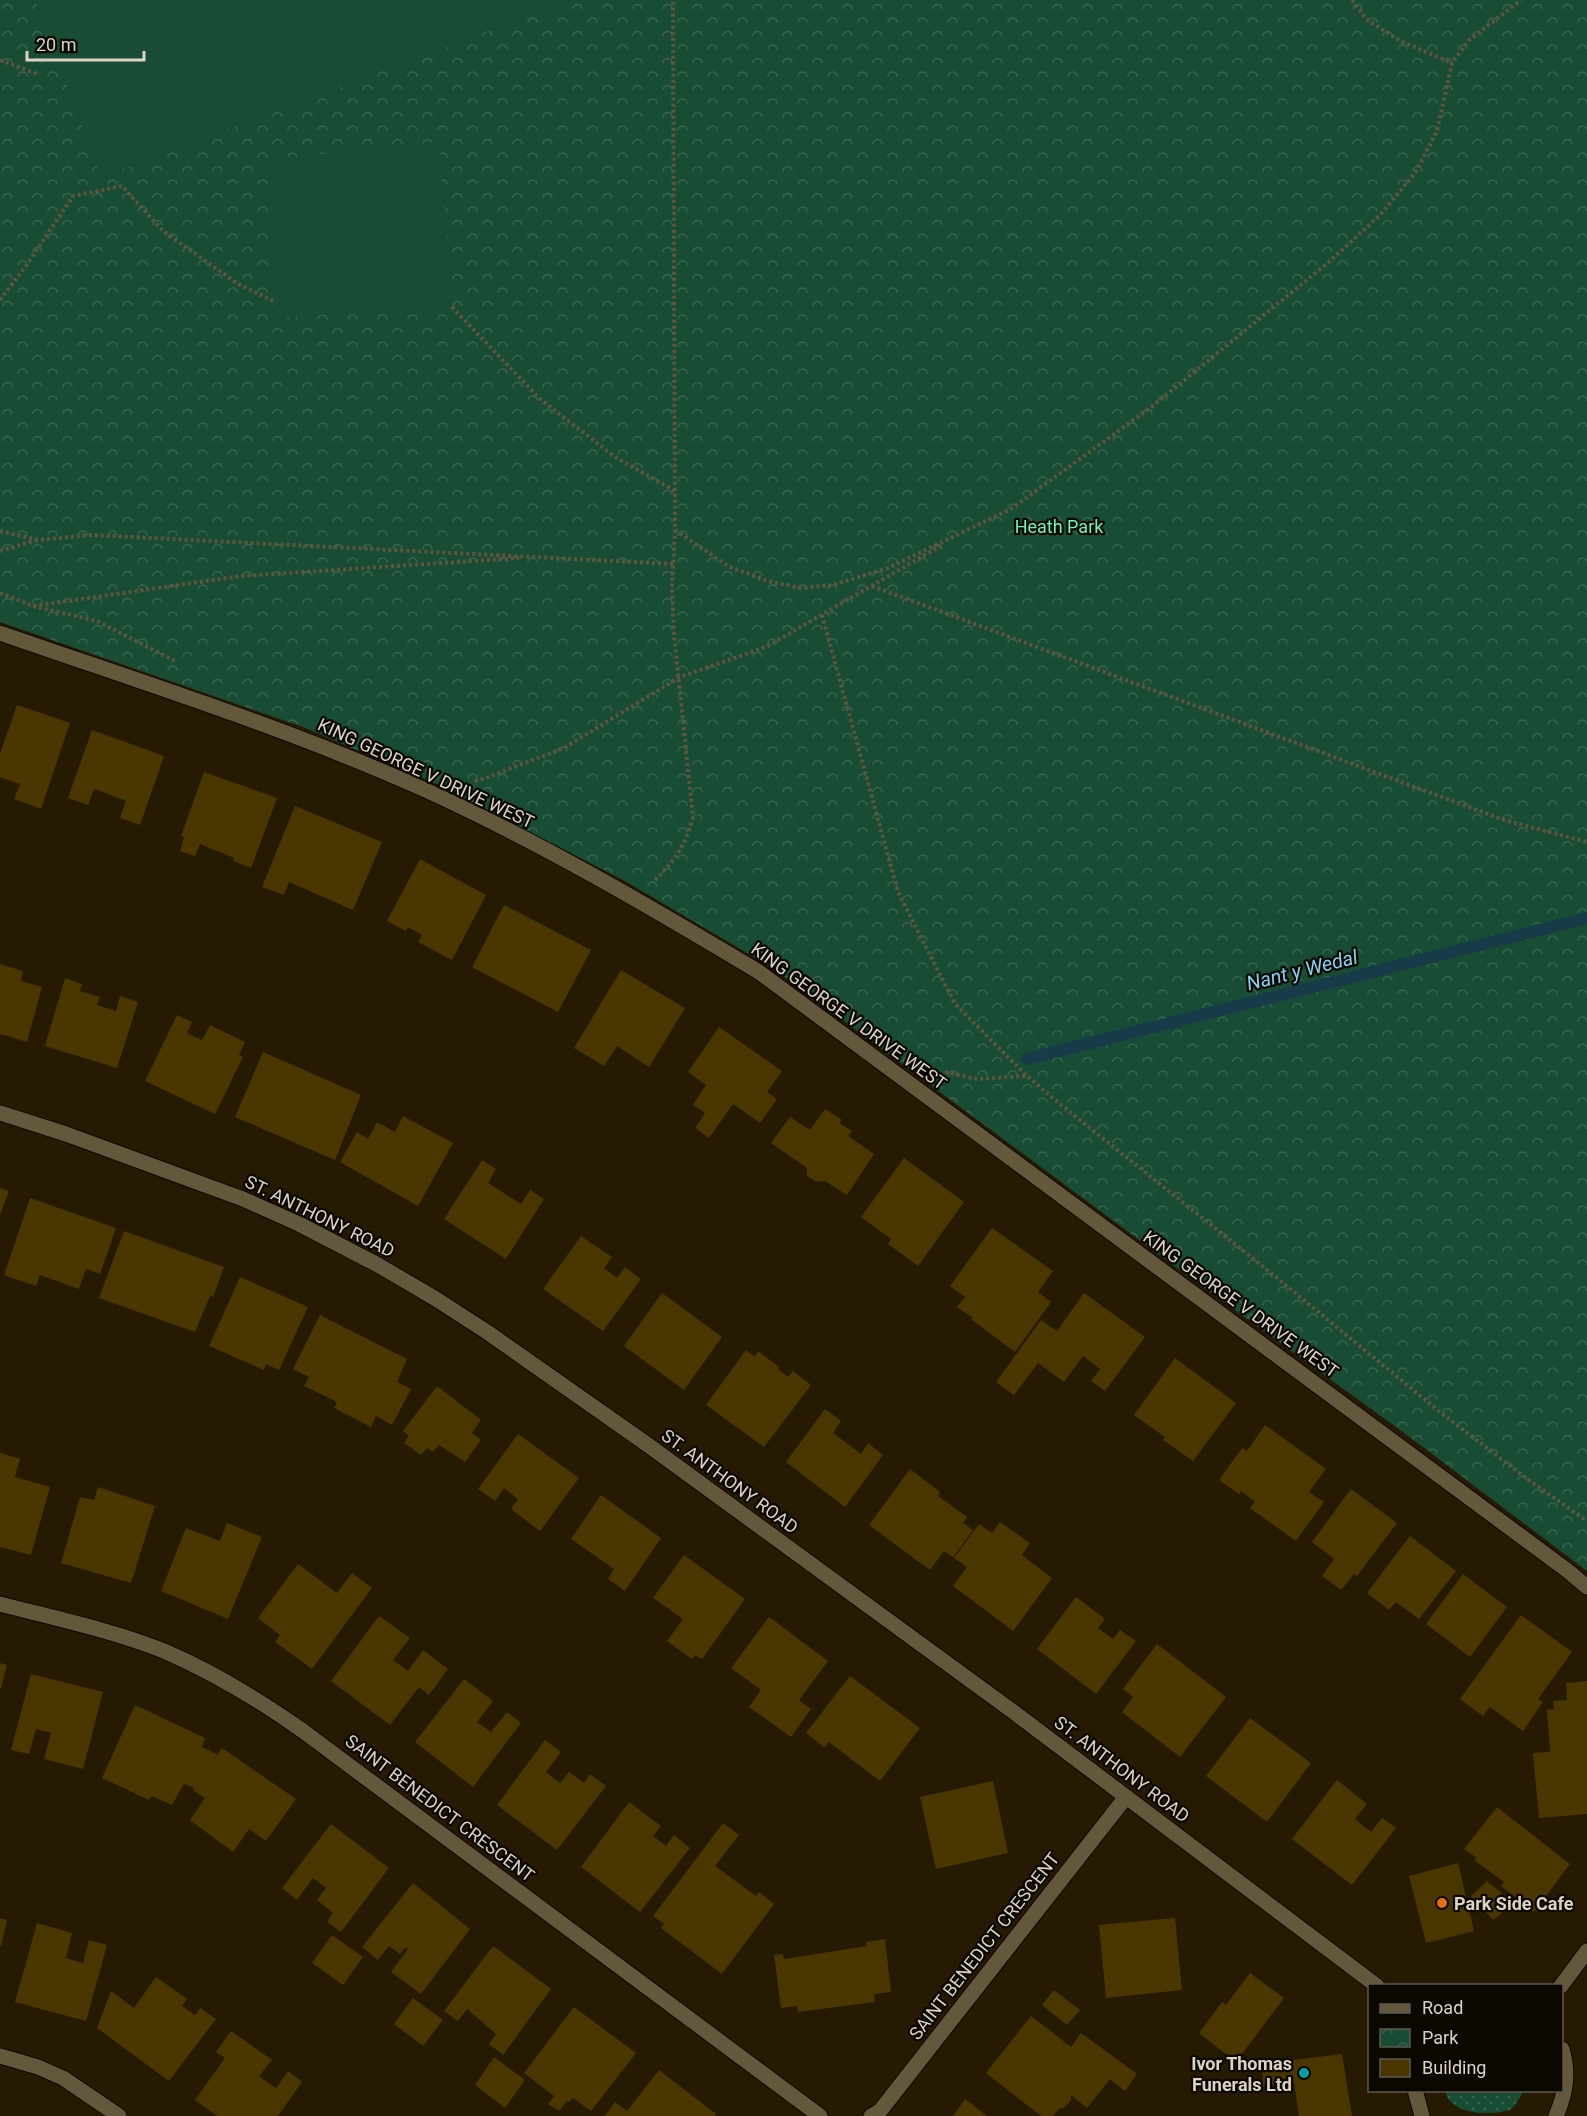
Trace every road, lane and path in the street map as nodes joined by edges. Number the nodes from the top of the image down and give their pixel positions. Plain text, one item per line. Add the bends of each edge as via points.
1 (673, 0) edge
2 (1352, 0) edge
3 (1521, 0) edge
4 (0, 60) edge
5 (1452, 63) junction
6 (36, 74) dead end
7 (0, 300) edge
8 (273, 301) dead end
9 (452, 307) dead end
10 (675, 492) junction
11 (969, 529) junction
12 (675, 530) junction
13 (0, 531) edge
14 (38, 540) junction
15 (0, 551) edge
16 (538, 557) junction
17 (674, 564) junction
18 (872, 586) junction
19 (0, 593) edge
20 (33, 606) junction
21 (822, 615) junction
22 (0, 633) edge
23 (178, 662) dead end
24 (680, 677) junction
25 (467, 777) dead end
26 (1587, 842) edge
27 (637, 898) junction
28 (0, 1113) edge
29 (1587, 1521) edge
30 (1587, 1587) edge
31 (0, 1604) edge
32 (1126, 1797) junction
33 (1587, 1951) edge
34 (1374, 1984) edge
35 (1562, 1984) edge
36 (1563, 2053) edge
37 (0, 2056) edge
38 (1415, 2092) edge
39 (119, 2116) edge
40 (820, 2116) edge
41 (872, 2116) edge
42 (1422, 2116) edge
43 (1556, 2116) edge

1 - 10 path
2 - 5 path via 1366,19 1400,41
3 - 5 path via 1469,40
4 - 6 path
5 - 11 path via 1437,130 1415,173 1380,215 1330,261 1154,405 1011,509
7 - 8 path via 73,196 122,186 163,231 238,284
9 - 10 path via 540,399 615,457
10 - 12 path
11 - 12 path via 888,568 832,585 801,588 767,581 728,566
11 - 18 path
12 - 17 path
13 - 14 path
14 - 15 path
14 - 16 path via 91,535
16 - 17 path
16 - 20 path via 241,576
17 - 24 path via 674,635
18 - 21 path
18 - 26 path via 1504,820
19 - 20 path
20 - 23 path via 97,621
21 - 24 path via 766,647
21 - 29 path via 898,892 955,1004 1060,1104 1440,1412
22 - 27 street, KING GEORGE V DRIVE WEST via 298,736 422,788
24 - 25 path via 564,748 478,782
24 - 27 path via 693,817 686,841 668,867
27 - 30 street, KING GEORGE V DRIVE WEST via 759,972
28 - 32 street, ST. ANTHONY ROAD via 243,1199 319,1234 436,1299 648,1446
31 - 40 street, SAINT BENEDICT CRESCENT via 163,1651 261,1701
32 - 34 street, ST. ANTHONY ROAD
32 - 41 street, SAINT BENEDICT CRESCENT via 880,2111
33 - 35 street
36 - 43 street via 1566,2087
37 - 39 street via 63,2078
38 - 42 street

